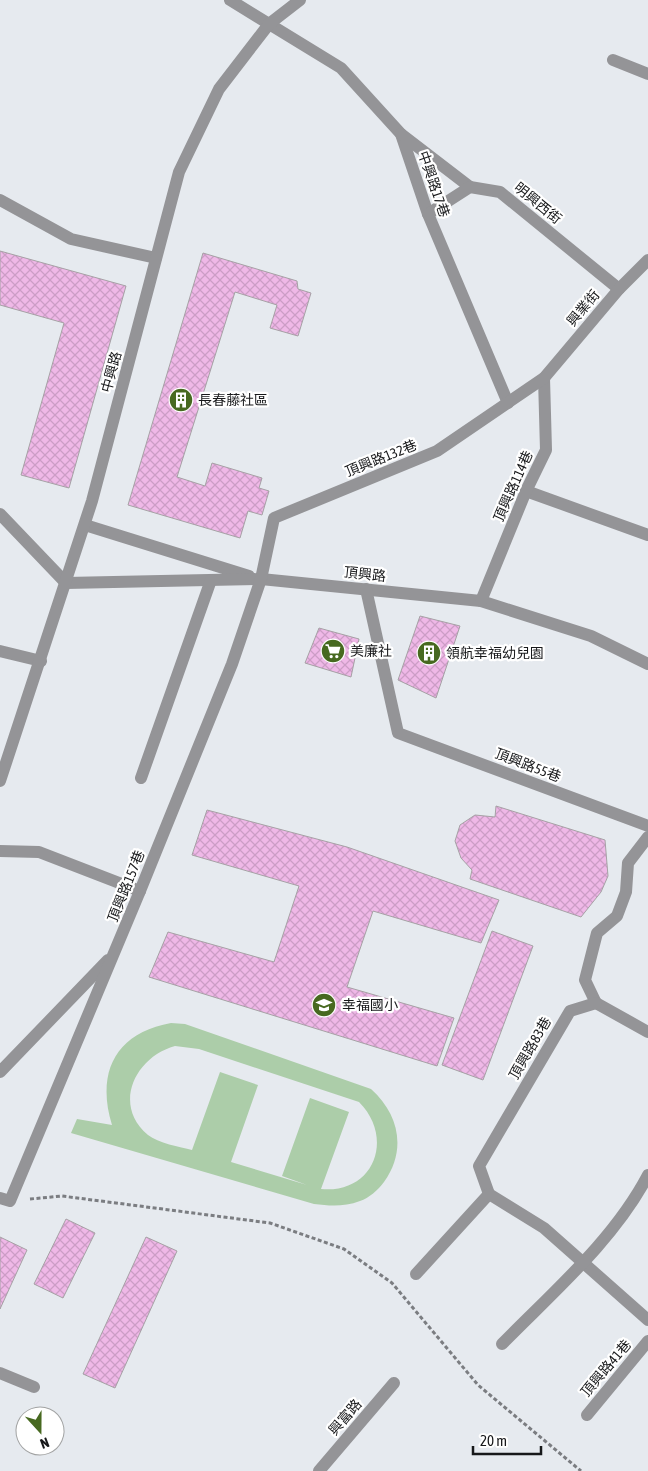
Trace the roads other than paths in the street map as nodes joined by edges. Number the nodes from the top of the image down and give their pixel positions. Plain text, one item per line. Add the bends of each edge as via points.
1 (230, 0) edge
2 (300, 0) edge
3 (269, 24) junction
4 (613, 60) dead end
5 (648, 74) edge
6 (401, 134) junction
7 (470, 186) junction
8 (0, 200) edge
9 (428, 214) junction
10 (156, 258) junction
11 (648, 260) edge
12 (620, 289) junction
13 (544, 378) junction
14 (508, 403) junction
15 (526, 491) junction
16 (0, 514) edge
17 (85, 525) junction
18 (648, 535) edge
19 (261, 579) junction
20 (212, 580) junction
21 (66, 583) junction
22 (366, 589) junction
23 (482, 601) junction
24 (0, 651) edge
25 (41, 661) junction
26 (648, 664) edge
27 (141, 778) dead end
28 (0, 781) edge
29 (648, 826) edge
30 (648, 837) edge
31 (0, 851) edge
32 (140, 891) junction
33 (114, 954) junction
34 (596, 1003) junction
35 (648, 1032) edge
36 (0, 1072) edge
37 (648, 1175) edge
38 (489, 1194) junction
39 (5, 1200) edge
40 (583, 1262) junction
41 (416, 1274) dead end
42 (648, 1320) edge
43 (648, 1341) edge
44 (502, 1344) dead end
45 (0, 1373) edge
46 (394, 1383) dead end
47 (34, 1387) dead end
48 (587, 1415) dead end
49 (319, 1471) edge

1 - 3 street, 中興路17巷
2 - 3 street, 中興路
3 - 6 street, 中興路17巷 via 341,68
3 - 10 street, 中興路 via 215,97 179,172
4 - 5 street
6 - 7 street
6 - 9 street, 中興路17巷
7 - 9 street
7 - 12 street, 明興西街 via 500,192
8 - 10 street via 71,239
9 - 14 street, 中興路17巷
10 - 17 street, 中興路
11 - 12 street, 興業街
12 - 13 street, 興業街
13 - 14 street, 頂興路132巷
13 - 15 street, 頂興路114巷 via 546,450
14 - 19 street, 頂興路132巷 via 437,451 274,518
15 - 18 street
15 - 23 street, 頂興路114巷
16 - 21 street
17 - 19 street
17 - 21 street, 中興路
19 - 20 street, 頂興路
19 - 22 street, 頂興路
19 - 32 street, 頂興路157巷 via 232,664
20 - 21 street, 頂興路
20 - 27 street
21 - 25 street, 中興路
22 - 23 street, 頂興路
22 - 29 street, 頂興路55巷 via 398,732
23 - 26 street, 頂興路 via 591,636
24 - 25 street
25 - 28 street, 中興路
30 - 34 street via 628,863 626,892 617,916 597,934 585,980
31 - 32 street via 39,852
32 - 33 street, 頂興路157巷
33 - 36 street
33 - 39 street, 頂興路157巷
34 - 35 street
34 - 38 street, 頂興路83巷 via 570,1010 479,1166
37 - 40 street via 621,1217
38 - 40 street via 544,1228
38 - 41 street
40 - 42 street
40 - 44 street
43 - 48 street, 頂興路41巷
45 - 47 street
46 - 49 street, 興富路

